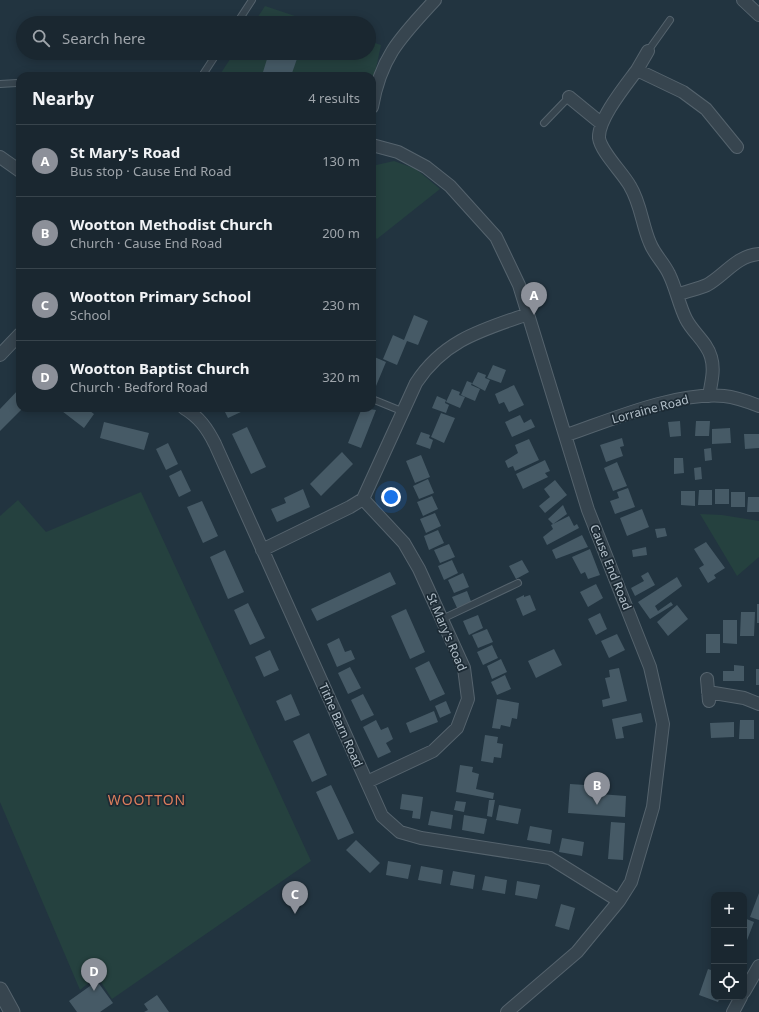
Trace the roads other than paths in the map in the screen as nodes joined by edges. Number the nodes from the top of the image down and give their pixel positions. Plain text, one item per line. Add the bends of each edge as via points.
1 (252, 0) edge
2 (435, 0) edge
3 (743, 0) edge
4 (759, 15) edge
5 (242, 16) edge
6 (670, 20) dead end
7 (648, 51) joint
8 (212, 60) edge
9 (637, 70) junction
10 (205, 72) edge
11 (16, 82) edge
12 (0, 84) edge
13 (376, 93) edge
14 (569, 97) joint
15 (544, 123) dead end
16 (602, 124) junction
17 (376, 146) edge
18 (737, 147) dead end
19 (0, 157) edge
20 (16, 168) edge
21 (759, 254) edge
22 (677, 294) junction
23 (528, 314) junction
24 (16, 338) edge
25 (0, 355) edge
26 (709, 396) junction
27 (376, 401) edge
28 (759, 406) edge
29 (191, 412) edge
30 (404, 412) junction
31 (567, 435) junction
32 (363, 499) junction
33 (262, 550) junction
34 (518, 583) dead end
35 (442, 619) junction
36 (707, 679) dead end
37 (759, 704) edge
38 (368, 782) junction
39 (619, 901) junction
40 (759, 966) edge
41 (747, 987) edge
42 (0, 990) edge
43 (739, 1000) edge
44 (8, 1010) edge
45 (507, 1012) edge
46 (733, 1012) edge

1 - 5 lane
2 - 13 street via 400,38 385,61
3 - 4 street
6 - 7 lane
7 - 9 street
8 - 10 lane
9 - 16 street
9 - 18 street via 683,92 706,109
11 - 12 lane
14 - 15 lane
14 - 16 street
16 - 22 street via 600,138 605,151 632,188 650,244 669,273
17 - 23 street, Cause End Road via 398,152 426,167 450,186 496,237 519,285
19 - 20 street
21 - 22 street via 748,255 734,262 706,285
22 - 26 street via 687,320 708,348 712,358
23 - 30 street via 476,333 441,352 416,383
23 - 31 street, Cause End Road
24 - 25 street
26 - 28 street, Lorraine Road via 725,396
26 - 31 street, Lorraine Road via 686,398 635,411
27 - 30 lane
29 - 33 street, Tithe Barn Road via 206,426
30 - 32 street
31 - 39 street, Cause End Road via 588,510 650,667 663,724 653,808 631,882
32 - 33 street via 350,508
32 - 35 street, St Mary's Road via 404,543
33 - 38 street, Tithe Barn Road
34 - 35 lane
35 - 38 street, St Mary's Road via 464,668 468,699 457,728 433,750
36 - 37 street via 709,697 744,698
38 - 39 street, Tithe Barn Road via 382,816 400,832 421,838 550,858
39 - 45 street, Cause End Road via 577,952
40 - 41 street
42 - 44 street
43 - 46 street

